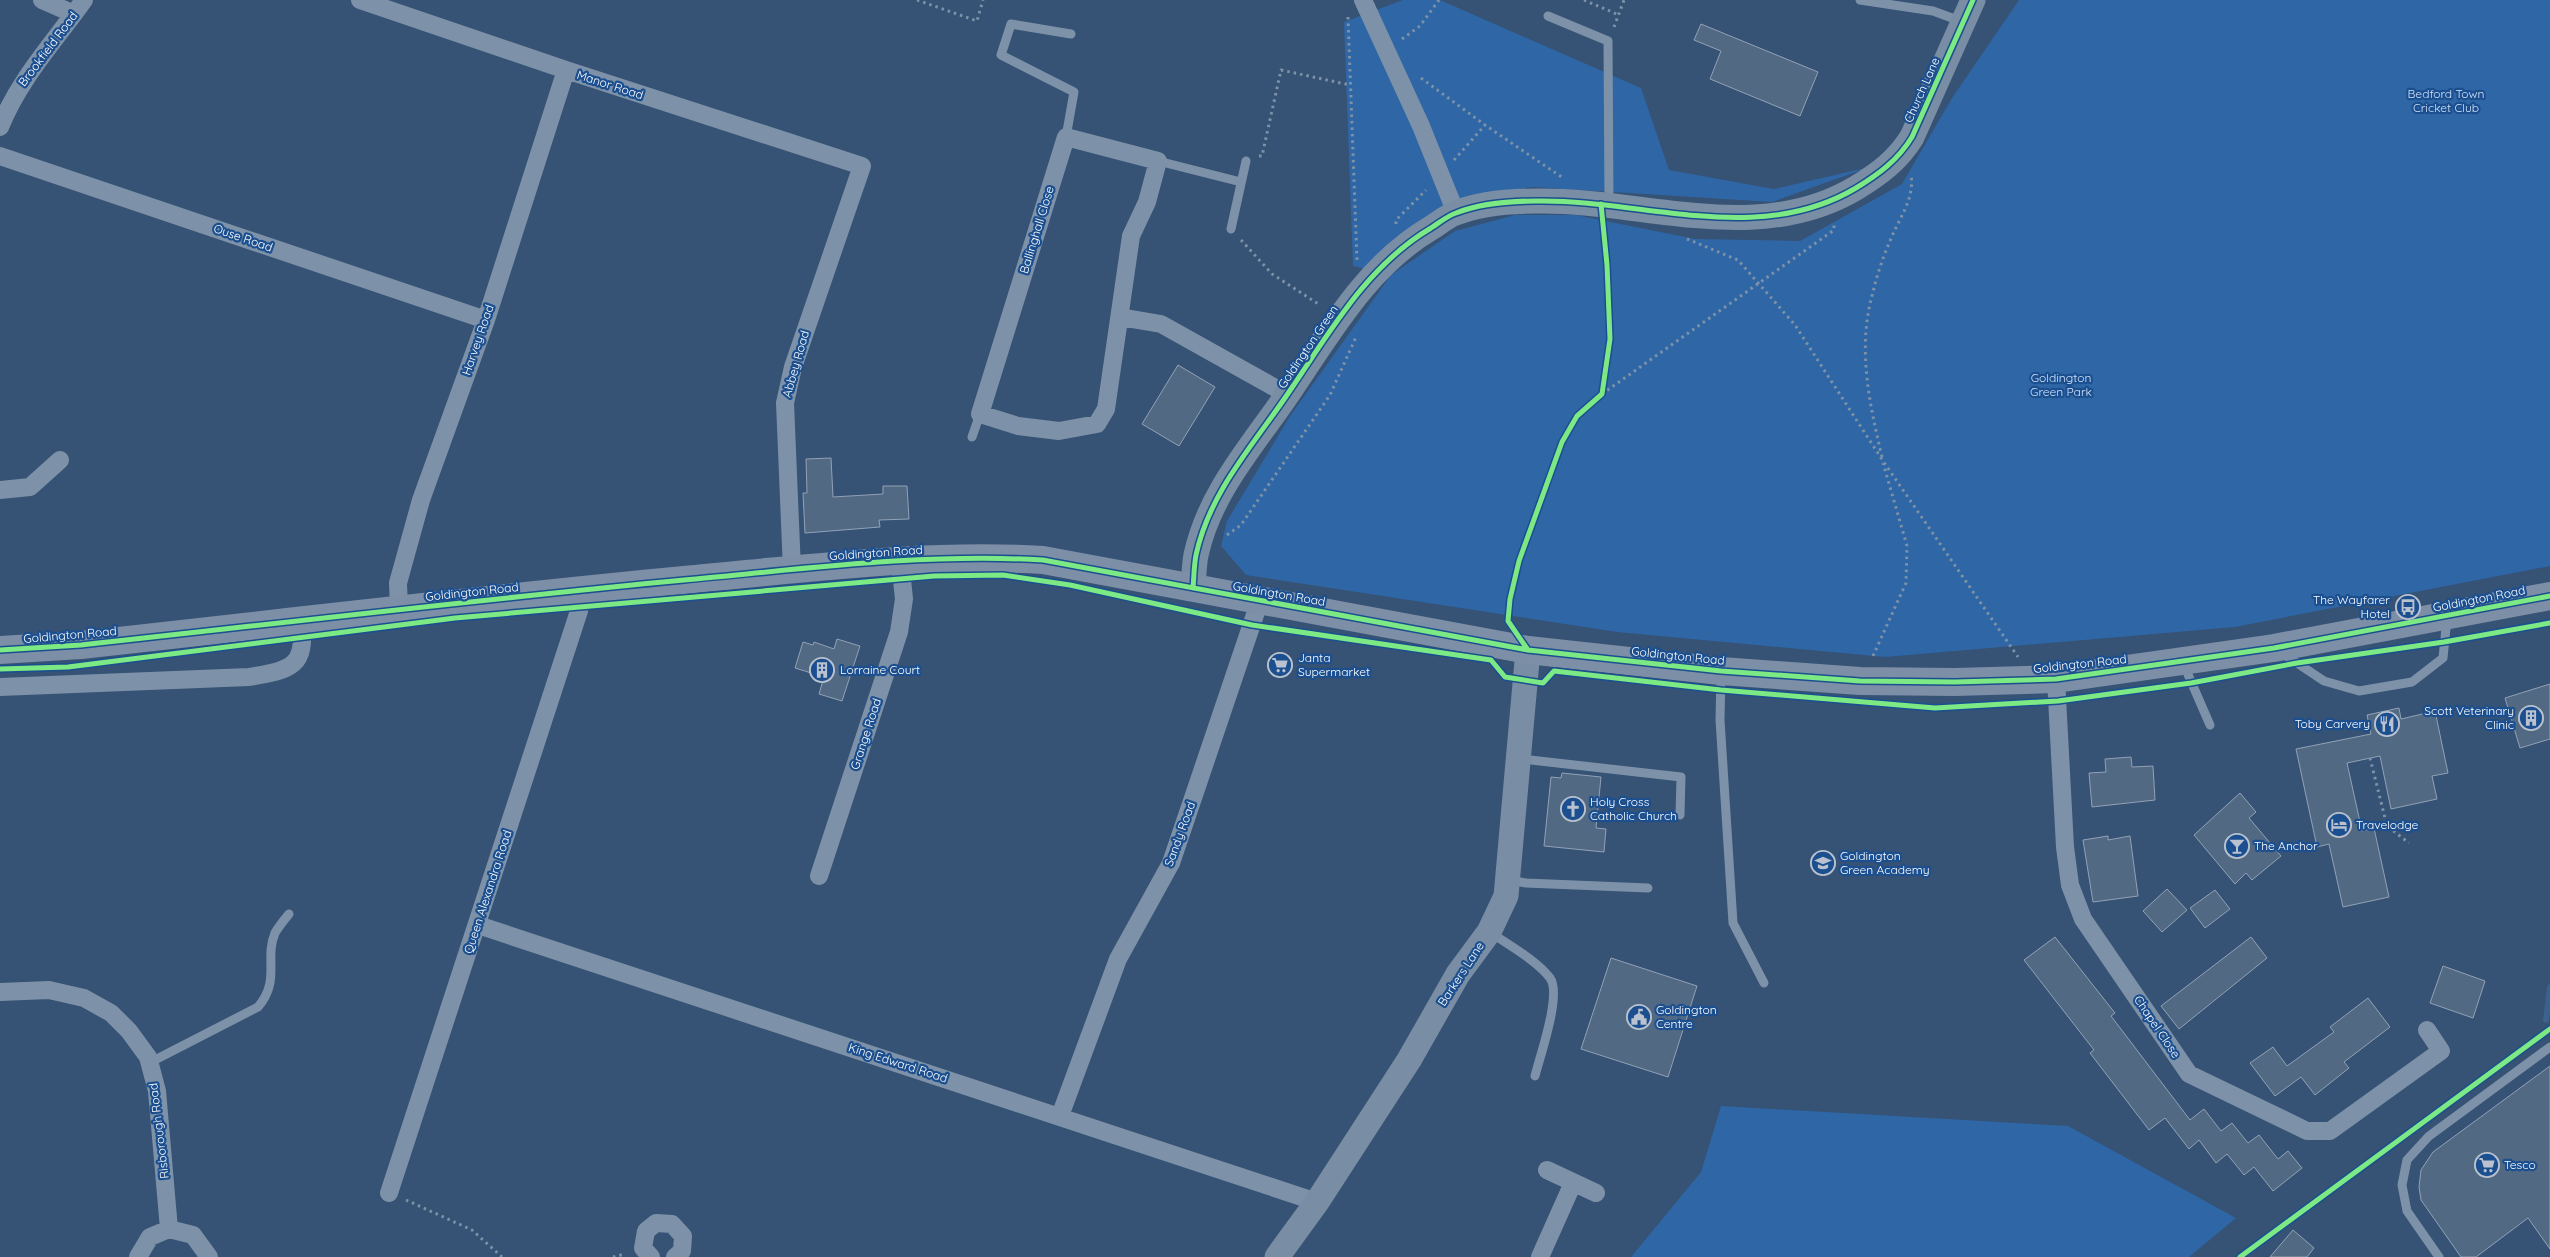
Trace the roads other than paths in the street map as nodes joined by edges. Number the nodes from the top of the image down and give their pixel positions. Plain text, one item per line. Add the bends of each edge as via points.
1 (42, 0) edge
2 (84, 0) edge
3 (360, 0) edge
4 (1860, 0) edge
5 (1355, 3) edge
6 (1968, 11) edge
7 (74, 14) junction
8 (1548, 16) dead end
9 (1071, 34) dead end
10 (566, 70) junction
11 (0, 127) edge
12 (1066, 136) junction
13 (0, 156) edge
14 (1158, 161) junction
15 (1246, 161) road end
16 (862, 166) joint
17 (1874, 177) joint
18 (1241, 182) junction
19 (1609, 206) junction
20 (1456, 213) junction
21 (1231, 229) road end
22 (1120, 318) junction
23 (486, 320) junction
24 (1288, 395) junction
25 (980, 414) junction
26 (972, 437) dead end
27 (60, 460) dead end
28 (0, 490) edge
29 (900, 561) junction
30 (792, 570) junction
31 (1194, 588) junction
32 (578, 590) junction
33 (2550, 596) edge
34 (1260, 600) junction
35 (398, 610) junction
36 (2447, 616) junction
37 (302, 621) junction
38 (2274, 648) junction
39 (0, 650) edge
40 (1528, 650) junction
41 (2182, 661) junction
42 (1722, 671) junction
43 (2045, 679) junction
44 (0, 687) edge
45 (2210, 725) dead end
46 (1518, 759) junction
47 (1680, 815) dead end
48 (819, 876) dead end
49 (1509, 880) junction
50 (1648, 888) dead end
51 (289, 914) dead end
52 (478, 925) junction
53 (1489, 932) junction
54 (1764, 983) dead end
55 (0, 992) edge
56 (2426, 1030) dead end
57 (2550, 1047) edge
58 (149, 1062) junction
59 (1535, 1076) dead end
60 (1060, 1116) junction
61 (1547, 1170) dead end
62 (1573, 1183) junction
63 (390, 1193) road end
64 (1596, 1193) dead end
65 (1317, 1202) junction
66 (169, 1229) junction
67 (684, 1255) edge
68 (138, 1257) edge
69 (209, 1257) edge
70 (651, 1257) edge
71 (1277, 1257) edge
72 (1540, 1257) edge
73 (2440, 1257) edge

1 - 7 street
2 - 7 street, Brookfield Road
3 - 10 street, Manor Road
4 - 6 lane via 1933,11
5 - 20 street via 1386,51
6 - 17 street, Church Lane via 1912,137 1900,156
7 - 11 street, Brookfield Road via 43,51 11,100
8 - 19 lane via 1608,41
9 - 12 lane via 1011,24 1001,54 1074,92
10 - 16 street, Manor Road
10 - 23 street, Harvey Road
12 - 14 street
12 - 25 street, Ballinghall Close
13 - 23 street, Ouse Road
14 - 18 lane
14 - 22 street via 1147,202 1131,236
15 - 18 lane
16 - 30 street, Abbey Road via 793,367 784,403
17 - 19 street, Goldington Green via 1835,200 1782,216 1725,219
18 - 21 lane
19 - 20 street, Goldington Green via 1507,201
20 - 24 street, Goldington Green via 1417,236 1379,267 1340,317
22 - 24 street via 1161,324
22 - 25 street via 1106,409 1097,424 1059,431 1018,426
23 - 35 street, Harvey Road via 421,500 398,583
24 - 31 street, Goldington Green via 1236,464 1213,507 1196,555
25 - 26 lane, Ballinghall Close
27 - 28 street via 30,487
29 - 30 main road, Goldington Road
29 - 31 main road, Goldington Road via 982,556 1043,560
29 - 48 street, Grange Road via 904,599 899,632
30 - 32 main road, Goldington Road
31 - 34 main road, Goldington Road
32 - 35 main road, Goldington Road
32 - 52 street, Queen Alexandra Road via 579,611
33 - 36 main road, Goldington Road
34 - 40 main road, Goldington Road
34 - 60 street, Sandy Road via 1171,863 1118,959
35 - 37 main road, Goldington Road
36 - 38 main road, Goldington Road
36 - 38 lane via 2443,658 2412,682 2359,691 2324,681
37 - 39 main road, Goldington Road via 81,645
37 - 44 street via 304,640 297,662 282,672 249,677
38 - 41 main road, Goldington Road
40 - 42 main road, Goldington Road
40 - 46 street, Barkers Lane
41 - 43 main road, Goldington Road
41 - 45 lane
42 - 43 main road, Goldington Road via 1860,681
42 - 54 lane via 1720,720 1733,923
43 - 56 street, Chapel Close via 2070,885 2083,919 2189,1074 2307,1131 2330,1131 2442,1051
46 - 47 lane via 1681,777
46 - 49 street, Barkers Lane
49 - 50 lane
49 - 53 street, Barkers Lane via 1506,896
51 - 58 lane via 274,935 268,996 258,1007
52 - 60 street, King Edward Road
52 - 63 street, Queen Alexandra Road
53 - 59 lane via 1526,957 1550,979 1553,995
53 - 65 street, Barkers Lane via 1458,974 1409,1060
55 - 58 street, Risborough Road via 49,990 84,998 111,1013 129,1031
57 - 73 lane via 2429,1136 2407,1160 2402,1185 2407,1210
58 - 66 street, Risborough Road via 157,1092
60 - 65 street, King Edward Road
61 - 62 street
62 - 64 street
62 - 72 street
65 - 71 street, Barkers Lane
66 - 68 street via 150,1237
66 - 69 street via 193,1235
67 - 70 street via 683,1236 672,1224 656,1223 646,1231 643,1248

